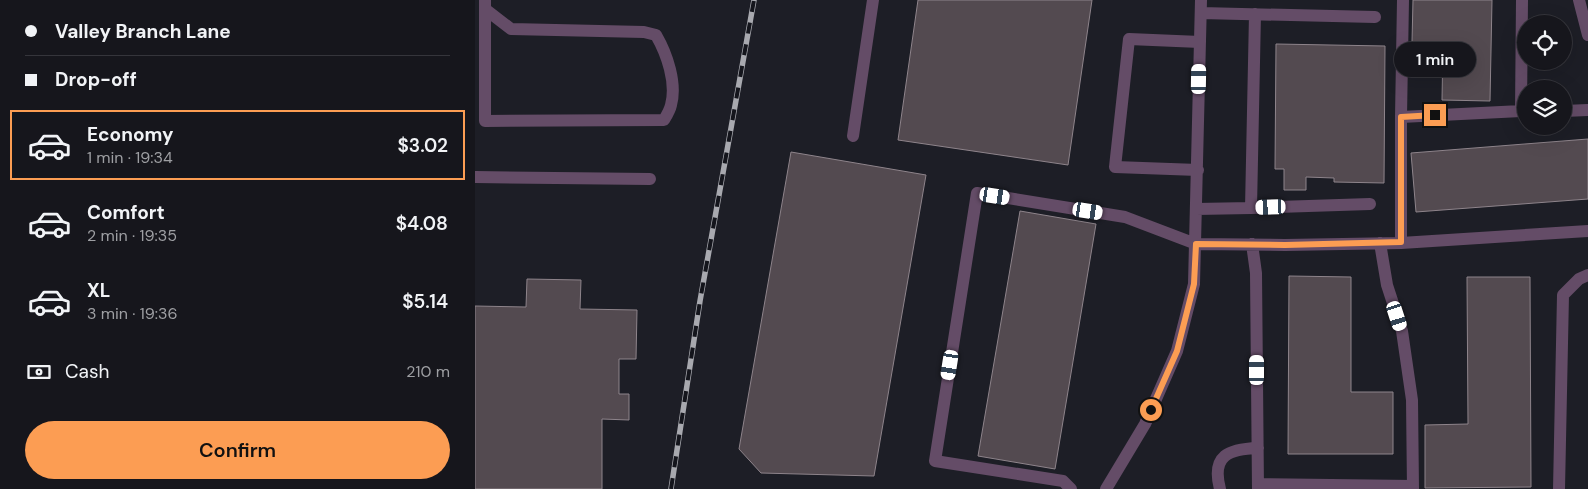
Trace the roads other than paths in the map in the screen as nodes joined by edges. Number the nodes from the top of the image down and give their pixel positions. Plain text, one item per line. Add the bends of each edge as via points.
1 (873, 0) edge
2 (1403, 0) edge
3 (1522, 0) edge
4 (1579, 0) edge
5 (485, 5) edge
6 (1201, 6) edge
7 (1255, 14) junction
8 (1375, 18) dead end
9 (1588, 35) edge
10 (1200, 42) junction
11 (1523, 80) edge
12 (1588, 110) edge
13 (1517, 111) edge
14 (1572, 111) edge
15 (1401, 117) junction
16 (480, 121) edge
17 (853, 136) dead end
18 (1197, 170) junction
19 (475, 177) edge
20 (650, 179) dead end
21 (1370, 204) dead end
22 (1251, 208) junction
23 (1196, 209) junction
24 (1588, 231) edge
25 (1401, 242) junction
26 (1380, 243) junction
27 (1196, 244) junction
28 (1252, 244) junction
29 (1588, 275) edge
30 (1258, 448) junction
31 (1258, 487) edge
32 (1413, 487) edge
33 (1071, 489) edge
34 (1106, 489) edge
35 (1220, 489) edge
36 (1559, 489) edge

1 - 17 street
2 - 15 street
3 - 11 street
4 - 9 street
5 - 16 street
5 - 16 street via 511,29 644,32 656,35 667,58 672,88 665,120
6 - 7 street
6 - 10 street
7 - 8 street
7 - 22 street
10 - 18 street
10 - 18 street via 1129,40 1115,167
12 - 14 street
13 - 15 street
15 - 25 street
18 - 23 street
19 - 20 street
21 - 22 street
22 - 23 street
23 - 27 street
24 - 25 street
25 - 26 street
26 - 28 street
26 - 32 street via 1387,285 1402,331 1413,400
27 - 28 street
27 - 33 street via 1125,217 977,193 935,461 1063,481
27 - 34 street via 1194,284 1177,351 1145,424
28 - 30 street via 1256,273
29 - 36 street via 1563,294
30 - 31 street
30 - 35 street via 1234,450 1220,460
31 - 32 street

